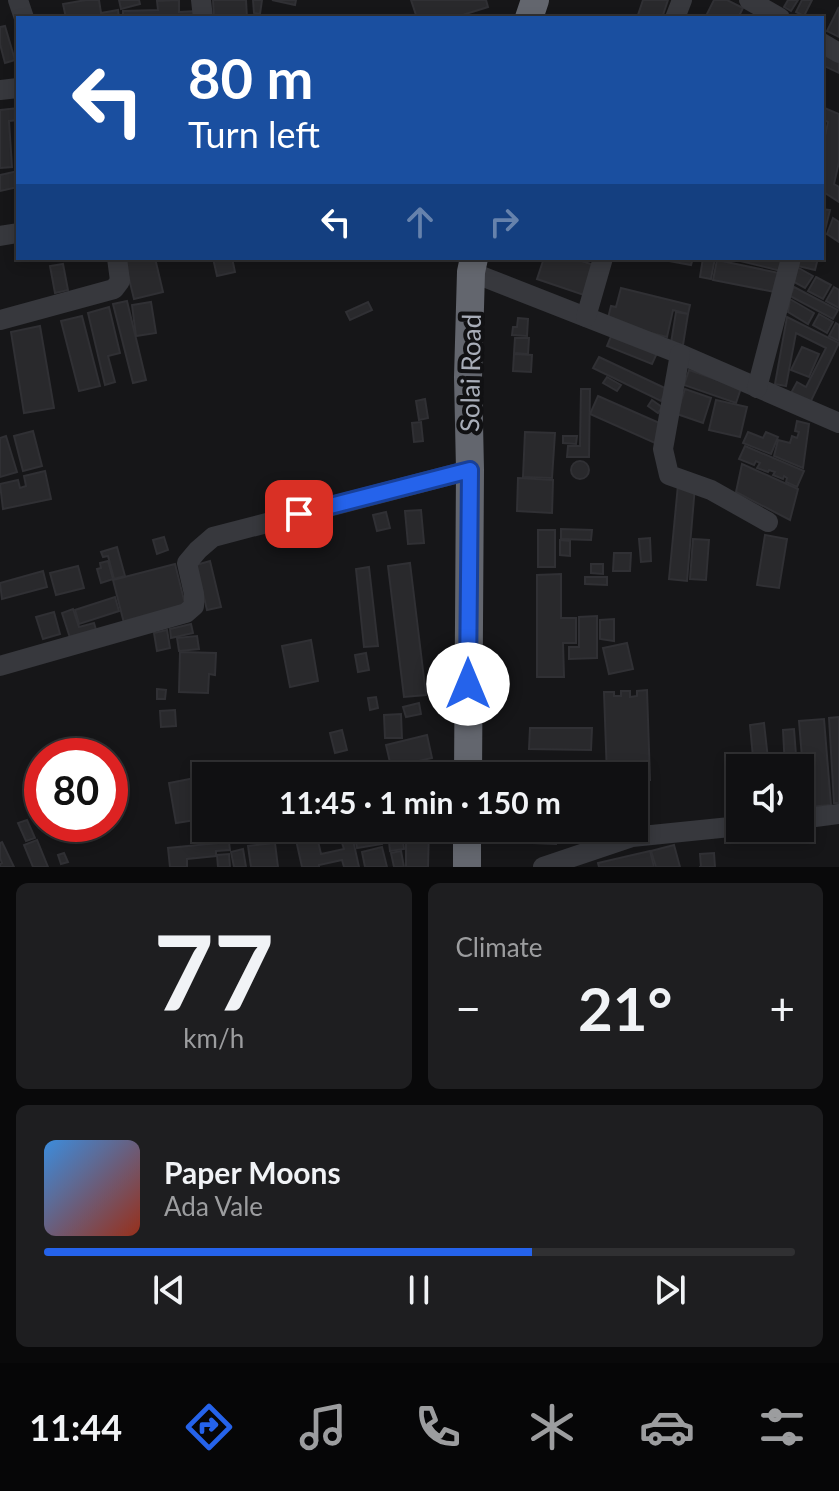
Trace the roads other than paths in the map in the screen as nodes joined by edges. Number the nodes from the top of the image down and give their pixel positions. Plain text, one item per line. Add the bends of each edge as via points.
1 (749, 0) edge
2 (777, 16) edge
3 (117, 260) edge
4 (602, 260) edge
5 (790, 260) edge
6 (472, 265) edge
7 (586, 317) junction
8 (0, 320) edge
9 (680, 354) junction
10 (757, 388) junction
11 (839, 423) edge
12 (470, 470) junction
13 (768, 522) dead end
14 (0, 666) edge
15 (468, 762) edge
16 (839, 814) edge
17 (814, 817) edge
18 (726, 827) edge
19 (467, 842) edge
20 (467, 867) edge
21 (543, 867) edge

1 - 2 street
3 - 8 street via 120,281 114,289
4 - 7 street
5 - 10 street
6 - 7 street
6 - 12 highway, Solai Road
7 - 9 street
9 - 10 street
9 - 13 street via 663,449 669,475 711,490
10 - 11 street
12 - 14 street via 213,537 187,563 194,606 186,613
12 - 15 highway, Solai Road
16 - 17 street
18 - 21 street via 632,837
19 - 20 highway

